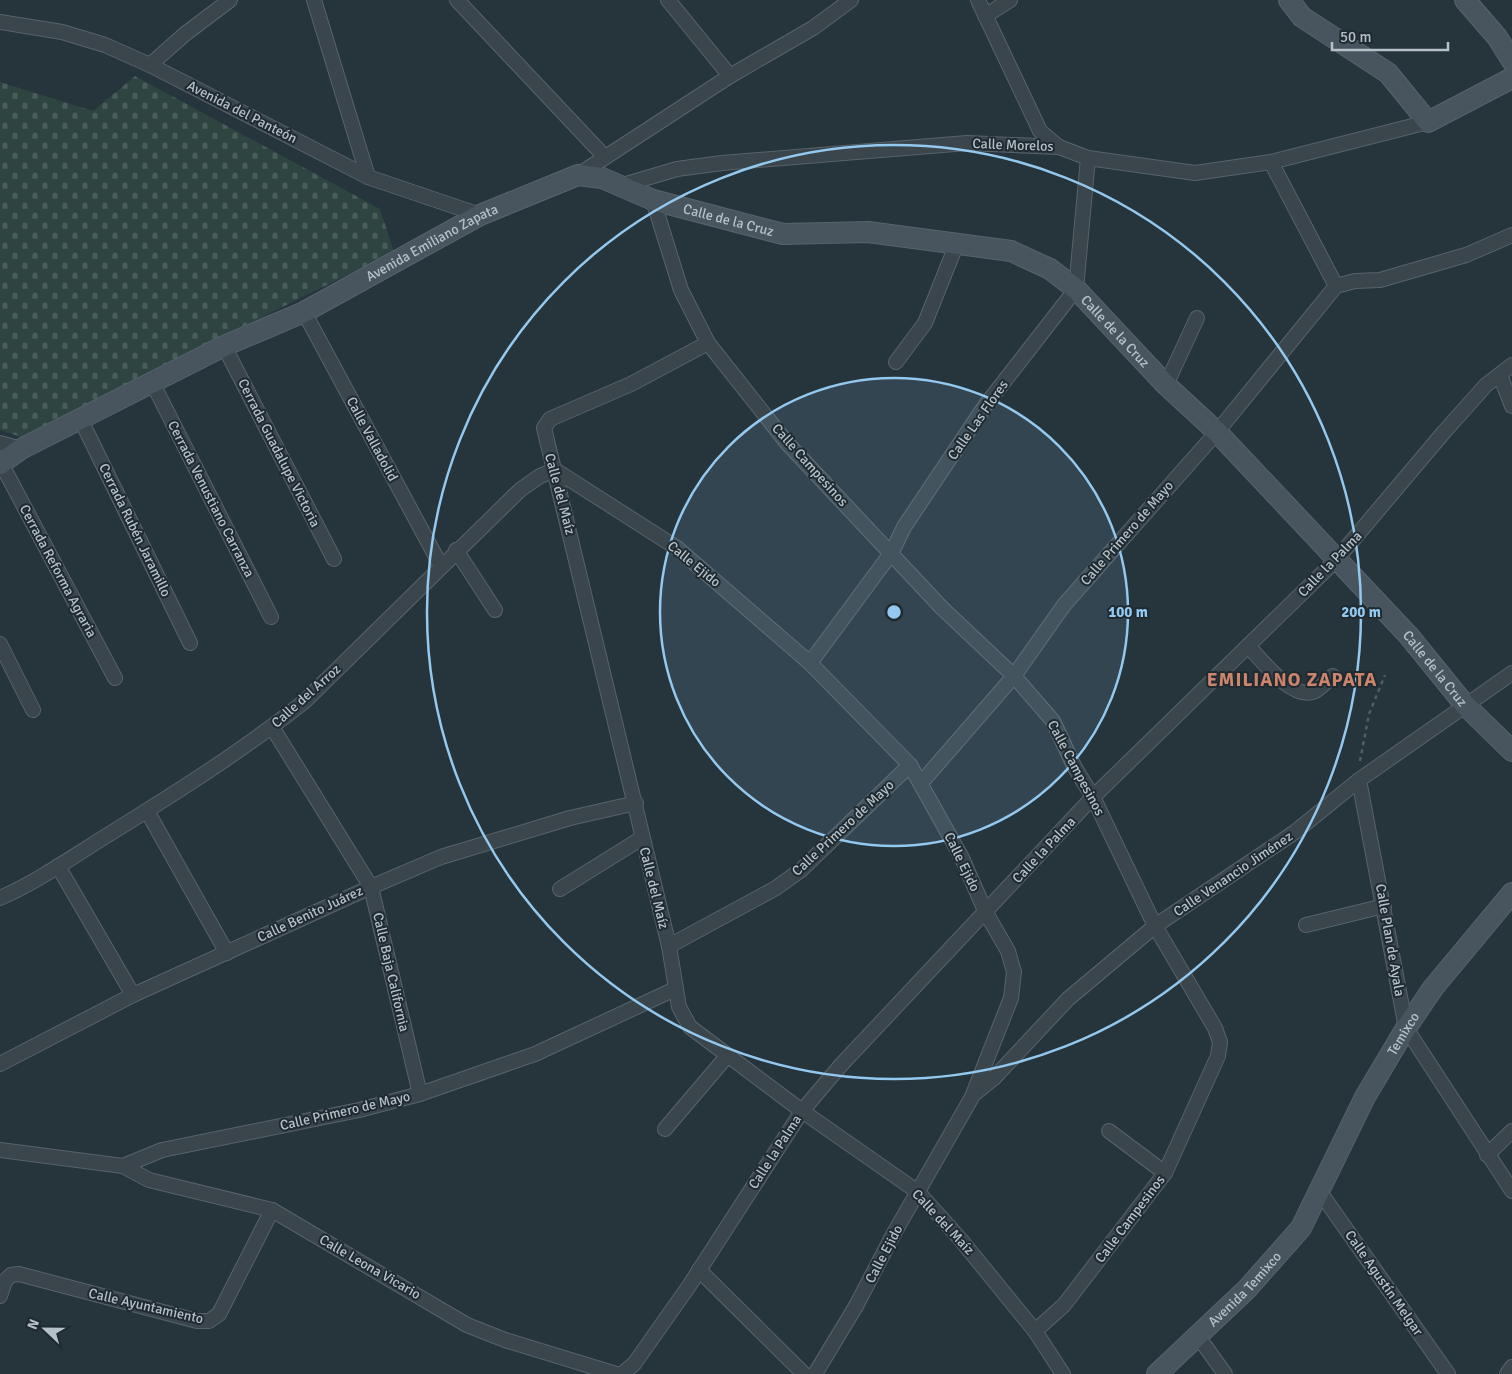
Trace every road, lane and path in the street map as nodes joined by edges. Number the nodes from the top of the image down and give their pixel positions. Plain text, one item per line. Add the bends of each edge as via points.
1 (230, 0) edge
2 (314, 0) edge
3 (457, 0) edge
4 (668, 0) edge
5 (851, 0) edge
6 (978, 0) edge
7 (1010, 0) edge
8 (1289, 0) edge
9 (1466, 0) edge
10 (985, 16) junction
11 (0, 22) edge
12 (1512, 61) edge
13 (150, 65) junction
14 (730, 76) junction
15 (1512, 78) edge
16 (1428, 122) junction
17 (1059, 147) junction
18 (605, 157) junction
19 (1088, 158) junction
20 (1271, 162) junction
21 (578, 175) junction
22 (368, 177) junction
23 (622, 185) junction
24 (653, 200) junction
25 (480, 216) junction
26 (1512, 235) edge
27 (957, 244) junction
28 (1336, 286) junction
29 (1076, 289) junction
30 (304, 312) junction
31 (1197, 318) dead end
32 (708, 343) junction
33 (224, 346) junction
34 (896, 362) dead end
35 (1512, 365) edge
36 (1500, 375) junction
37 (152, 382) junction
38 (1166, 385) junction
39 (1512, 406) edge
40 (80, 418) junction
41 (1217, 432) junction
42 (0, 443) edge
43 (21, 449) junction
44 (0, 464) edge
45 (555, 470) junction
46 (456, 550) junction
47 (892, 552) junction
48 (334, 559) dead end
49 (1336, 560) junction
50 (441, 566) junction
51 (495, 610) dead end
52 (270, 617) dead end
53 (190, 643) dead end
54 (0, 644) edge
55 (1248, 646) junction
56 (810, 663) junction
57 (1512, 673) edge
58 (1385, 675) dead end
59 (1014, 676) junction
60 (1332, 676) dead end
61 (115, 678) dead end
62 (1465, 705) junction
63 (33, 710) dead end
64 (272, 728) junction
65 (1512, 751) edge
66 (910, 765) junction
67 (1359, 780) junction
68 (921, 783) junction
69 (1093, 797) junction
70 (636, 803) junction
71 (147, 811) junction
72 (642, 838) junction
73 (58, 866) junction
74 (371, 886) junction
75 (560, 889) dead end
76 (1512, 893) edge
77 (0, 898) edge
78 (1384, 906) junction
79 (986, 913) junction
80 (1306, 925) dead end
81 (1155, 926) junction
82 (669, 946) junction
83 (227, 953) junction
84 (675, 989) junction
85 (133, 995) junction
86 (1406, 1028) junction
87 (728, 1055) junction
88 (0, 1064) edge
89 (420, 1094) junction
90 (972, 1096) junction
91 (802, 1111) junction
92 (665, 1129) dead end
93 (1108, 1131) dead end
94 (1512, 1131) edge
95 (0, 1150) edge
96 (1487, 1155) junction
97 (123, 1166) junction
98 (1166, 1174) junction
99 (1512, 1191) edge
100 (918, 1192) junction
101 (1320, 1192) junction
102 (272, 1210) junction
103 (699, 1270) junction
104 (0, 1296) edge
105 (1035, 1330) junction
106 (1197, 1335) junction
107 (1512, 1368) edge
108 (616, 1374) edge
109 (622, 1374) edge
110 (804, 1374) edge
111 (815, 1374) edge
112 (1063, 1374) edge
113 (1157, 1374) edge
114 (1225, 1374) edge
115 (1448, 1374) edge
116 (1507, 1374) edge

1 - 13 street
2 - 22 street
3 - 18 street
4 - 14 street
5 - 14 street, Avenida Emiliano Zapata via 813,28
6 - 10 street
7 - 10 street
8 - 16 main road via 1302,17 1388,73
9 - 12 main road
10 - 17 street via 1040,131
11 - 13 street, Avenida del Panteón via 71,35 105,45
13 - 22 street, Avenida del Panteón
14 - 18 street, Avenida Emiliano Zapata
15 - 16 main road
16 - 20 street, Calle Morelos
17 - 19 street, Calle Morelos
17 - 23 street, Calle Morelos via 967,143 782,157 677,169
18 - 21 street, Avenida Emiliano Zapata
19 - 20 street, Calle Morelos via 1195,173
19 - 29 street
20 - 28 street
21 - 23 main road, Calle de la Cruz
21 - 25 main road, Avenida Emiliano Zapata
22 - 25 street, Avenida del Panteón
23 - 24 main road, Calle de la Cruz
24 - 27 main road, Calle de la Cruz via 783,234 868,232
24 - 32 street, Calle Campesinos via 682,290
25 - 30 main road, Avenida Emiliano Zapata
26 - 28 street via 1466,255 1380,280
27 - 29 main road, Calle de la Cruz via 987,247 1025,257 1050,269
27 - 34 street via 925,323
28 - 41 street, Calle Primero de Mayo
29 - 38 main road, Calle de la Cruz
29 - 47 street, Calle Las Flores via 985,406 904,528
30 - 33 main road, Avenida Emiliano Zapata
30 - 50 street, Calle Valladolid
31 - 38 street
32 - 45 street, Calle del Maíz via 631,384 550,419 544,428
32 - 47 street, Calle Campesinos via 787,443
33 - 37 main road, Avenida Emiliano Zapata
33 - 48 street, Cerrada Guadalupe Victoria
35 - 36 street, Calle la Palma
36 - 39 street
36 - 49 street, Calle la Palma via 1486,385 1444,432
37 - 40 main road, Avenida Emiliano Zapata
37 - 52 street, Cerrada Venustiano Carranza
38 - 41 main road, Calle de la Cruz
40 - 43 main road, Avenida Emiliano Zapata
40 - 53 street, Cerrada Rubén Jaramillo
41 - 49 main road, Calle de la Cruz
41 - 59 street, Calle Primero de Mayo via 1064,605
42 - 43 street
43 - 44 main road, Avenida Emiliano Zapata
44 - 61 street, Cerrada Reforma Agraria
45 - 46 street, Calle del Arroz via 520,490
45 - 56 street, Calle Ejido via 677,548
45 - 70 street, Calle del Maíz
46 - 50 street, Calle del Arroz
46 - 51 street
47 - 56 street, Calle Las Flores
47 - 59 street, Calle Campesinos via 942,608
49 - 55 street, Calle la Palma
49 - 62 main road, Calle de la Cruz via 1409,636
50 - 64 street, Calle del Arroz via 305,701
54 - 63 street
55 - 60 street via 1290,688 1304,693 1315,691
55 - 69 street, Calle la Palma
56 - 66 street, Calle Ejido
57 - 62 street, Calle Venancio Jiménez
58 - 67 path via 1369,714
59 - 68 street, Calle Primero de Mayo
59 - 69 street, Calle Campesinos via 1053,722
62 - 65 main road, Calle de la Cruz
62 - 67 street, Calle Venancio Jiménez
64 - 71 street, Calle del Arroz
64 - 74 street, Calle Baja California
66 - 68 street, Calle Ejido
66 - 82 street, Calle Primero de Mayo via 801,870 776,888
67 - 78 street, Calle Plan de Ayala
67 - 81 street, Calle Venancio Jiménez via 1295,832
68 - 79 street, Calle Ejido via 962,858
69 - 79 street, Calle la Palma
69 - 81 street, Calle Campesinos
70 - 72 street, Calle del Maíz
70 - 74 street, Calle Benito Juárez via 570,818 450,855
71 - 73 street, Calle del Arroz
71 - 83 street
72 - 75 street
72 - 82 street, Calle del Maíz
73 - 77 street, Calle del Arroz
73 - 85 street
74 - 83 street, Calle Benito Juárez
74 - 89 street, Calle Baja California
76 - 86 main road, Temixco via 1432,988
78 - 80 street
78 - 86 street, Calle Plan de Ayala
79 - 90 street, Calle Ejido via 1008,951 1014,972 1011,998
79 - 91 street, Calle la Palma via 841,1065
81 - 90 street, Calle Venancio Jiménez via 1068,999 994,1078
81 - 98 street, Calle Campesinos via 1220,1042 1218,1056
82 - 84 street, Calle del Maíz
83 - 85 street, Calle Benito Juárez
84 - 87 street, Calle del Maíz via 679,1007 690,1027
84 - 89 street, Calle Primero de Mayo via 535,1054
85 - 88 street, Calle Benito Juárez
86 - 96 street, Calle Plan de Ayala
86 - 101 main road, Temixco via 1365,1097
87 - 91 street, Calle del Maíz
87 - 92 street
89 - 97 street, Calle Primero de Mayo via 359,1110 162,1150
90 - 100 street, Calle Ejido
91 - 100 street, Calle del Maíz
91 - 103 street, Calle la Palma
93 - 98 street
94 - 96 street
95 - 97 street, Calle Primero de Mayo
96 - 99 street, Calle Plan de Ayala
97 - 102 street, Calle Leona Vicario via 149,1180
98 - 105 street, Calle Campesinos via 1064,1305
100 - 105 street, Calle del Maíz via 962,1240
100 - 111 street, Calle Ejido
101 - 106 main road, Avenida Temixco via 1301,1228 1278,1256
101 - 115 street, Calle Agustín Melgar
102 - 104 street, Calle Ayuntamiento via 219,1314 210,1321 198,1321 19,1274 11,1275 5,1281
102 - 108 street, Calle Leona Vicario via 467,1325
103 - 109 street, Calle la Palma via 634,1364
103 - 110 street
105 - 112 street, Calle del Maíz
106 - 113 main road, Avenida Temixco
106 - 114 street
107 - 116 street

